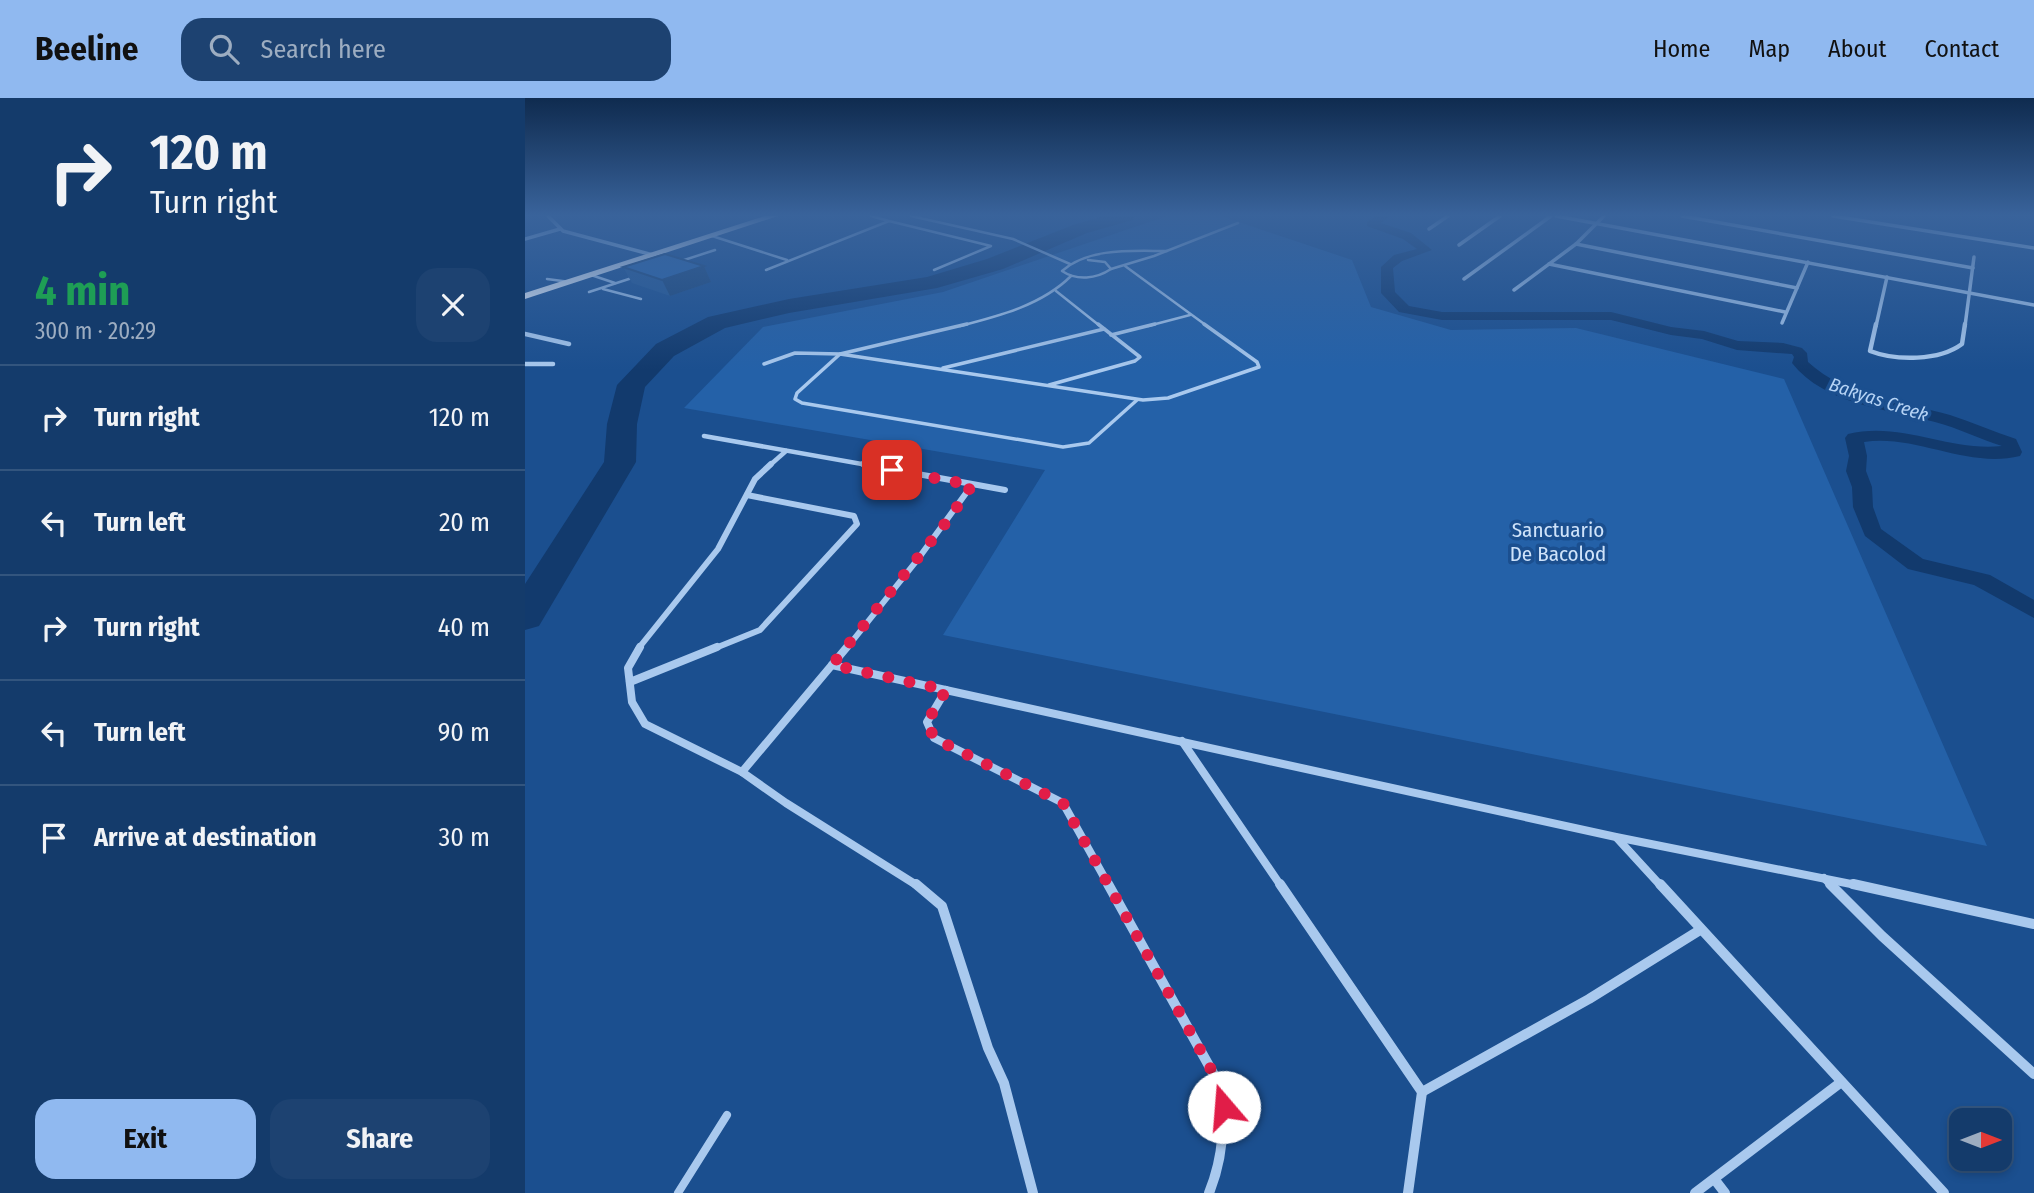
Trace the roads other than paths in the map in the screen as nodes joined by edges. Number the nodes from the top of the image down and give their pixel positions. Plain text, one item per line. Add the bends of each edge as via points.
1 (618, 267) edge
2 (772, 267) edge
3 (941, 267) edge
4 (1066, 267) edge
5 (1120, 267) edge
6 (1126, 267) edge
7 (1481, 267) edge
8 (1545, 267) edge
9 (1564, 267) edge
10 (1692, 267) edge
11 (1806, 267) edge
12 (1835, 267) edge
13 (1968, 267) edge
14 (1973, 268) joint
15 (1111, 269) joint
16 (766, 270) dead end
17 (934, 270) dead end
18 (591, 275) junction
19 (639, 275) edge
20 (1071, 276) junction
21 (1887, 277) junction
22 (547, 279) dead end
23 (1464, 279) dead end
24 (570, 282) junction
25 (615, 283) junction
26 (600, 288) junction
27 (1797, 288) junction
28 (1056, 290) junction
29 (1514, 290) dead end
30 (589, 292) dead end
31 (1969, 292) junction
32 (527, 294) edge
33 (641, 299) dead end
34 (2034, 304) edge
35 (1785, 312) junction
36 (1190, 315) junction
37 (1782, 323) dead end
38 (1104, 328) junction
39 (525, 334) edge
40 (1111, 335) junction
41 (569, 344) dead end
42 (840, 354) junction
43 (525, 364) edge
44 (553, 364) dead end
45 (764, 364) dead end
46 (939, 369) junction
47 (1046, 386) junction
48 (1137, 400) junction
49 (704, 436) dead end
50 (786, 451) junction
51 (972, 485) junction
52 (1005, 490) dead end
53 (747, 495) junction
54 (832, 665) junction
55 (630, 682) junction
56 (946, 690) junction
57 (1182, 740) junction
58 (742, 772) junction
59 (1616, 837) junction
60 (1823, 878) junction
61 (2034, 924) edge
62 (1700, 930) junction
63 (2034, 1074) edge
64 (1840, 1083) junction
65 (1422, 1092) junction
66 (727, 1115) dead end
67 (1715, 1180) junction
68 (678, 1193) edge
69 (1033, 1193) edge
70 (1209, 1193) edge
71 (1408, 1193) edge
72 (1695, 1193) edge
73 (1725, 1193) edge
74 (1944, 1193) edge

1 - 18 main road
2 - 16 lane
3 - 17 lane
4 - 20 lane via 1062,271
5 - 15 lane
6 - 36 lane
7 - 23 street
8 - 29 street
9 - 35 street
10 - 27 street
11 - 27 street
12 - 21 street
13 - 14 street
14 - 31 street
15 - 20 lane via 1090,277
18 - 24 main road
18 - 25 lane
19 - 25 lane
20 - 28 lane
21 - 31 street
21 - 31 street via 1869,346 1870,351 1886,357 1959,348
22 - 24 lane
24 - 32 main road
25 - 26 lane
26 - 30 lane
26 - 33 lane
27 - 35 street
28 - 38 lane
28 - 42 lane via 996,317
31 - 34 street
35 - 37 street
36 - 40 lane
36 - 48 lane via 1259,367 1168,398
38 - 40 lane
38 - 46 lane
39 - 41 street
40 - 47 lane via 1139,360
42 - 45 lane via 795,353
42 - 46 lane
42 - 48 lane via 795,399 1063,447 1089,443
43 - 44 street
46 - 47 lane
47 - 48 lane
49 - 50 street
50 - 51 street
50 - 53 street via 755,479
51 - 52 street
51 - 54 street
53 - 55 street via 718,550 632,657
53 - 55 street via 854,516 857,524 760,630
54 - 56 street
54 - 58 street
55 - 58 street via 632,702 645,724
56 - 57 street
56 - 70 street via 927,722 928,730 934,738 1063,803 1218,1082 1224,1138
57 - 59 street
57 - 65 street
58 - 69 street via 943,906 1003,1083
59 - 60 street
59 - 62 street
60 - 61 street
60 - 63 street
62 - 64 street
62 - 65 street via 1589,999
64 - 67 street
64 - 74 street
65 - 71 street
66 - 68 lane
67 - 72 street
67 - 73 street

